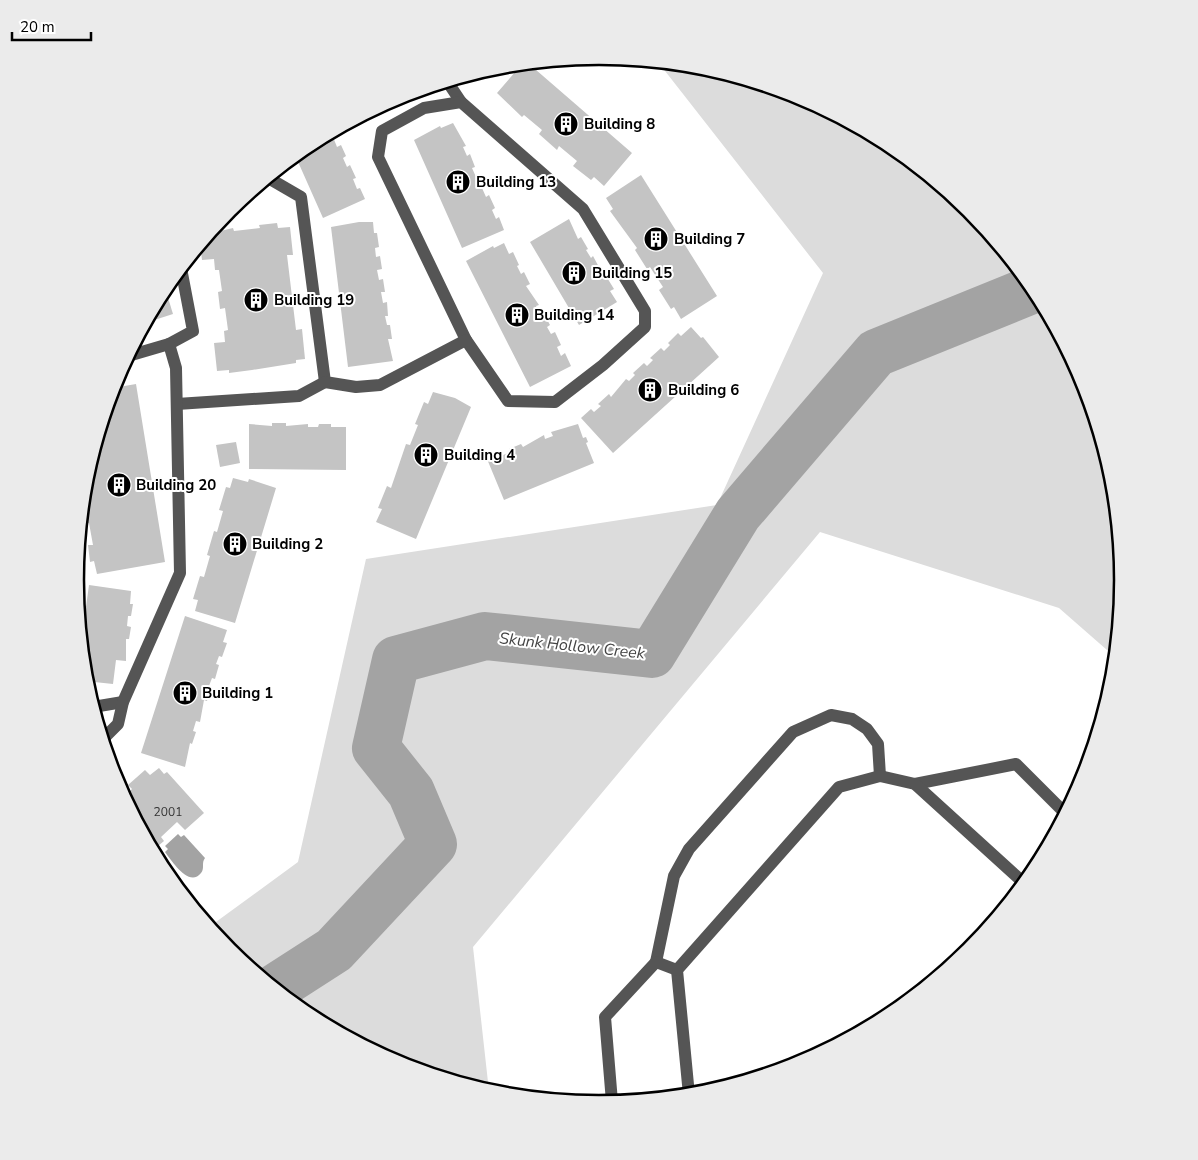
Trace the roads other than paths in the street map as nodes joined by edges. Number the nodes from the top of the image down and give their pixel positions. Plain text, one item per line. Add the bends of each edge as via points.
1 (452, 87) edge
2 (461, 102) junction
3 (273, 181) edge
4 (183, 277) edge
5 (466, 340) junction
6 (169, 344) junction
7 (136, 354) edge
8 (325, 382) junction
9 (177, 404) junction
10 (123, 702) junction
11 (100, 706) edge
12 (108, 734) edge
13 (880, 776) junction
14 (915, 784) junction
15 (1061, 809) edge
16 (1019, 878) edge
17 (656, 962) junction
18 (677, 970) junction
19 (688, 1087) edge
20 (611, 1095) edge

1 - 2 street
2 - 5 street via 424,108 382,131 378,157
2 - 5 street via 583,209 646,311 645,327 555,402 508,401
3 - 8 street via 301,197
4 - 6 street via 193,331
5 - 8 street via 380,385 356,387
6 - 7 street
6 - 9 street via 176,368
8 - 9 street via 299,396
9 - 10 street via 180,573
10 - 11 street
10 - 12 street via 118,724
13 - 14 street
13 - 17 street via 878,744 867,729 852,719 831,715 793,732 689,849 674,876
13 - 18 street via 839,787
14 - 15 street via 1016,764
14 - 16 street
17 - 18 street
17 - 20 street via 605,1017
18 - 19 street

